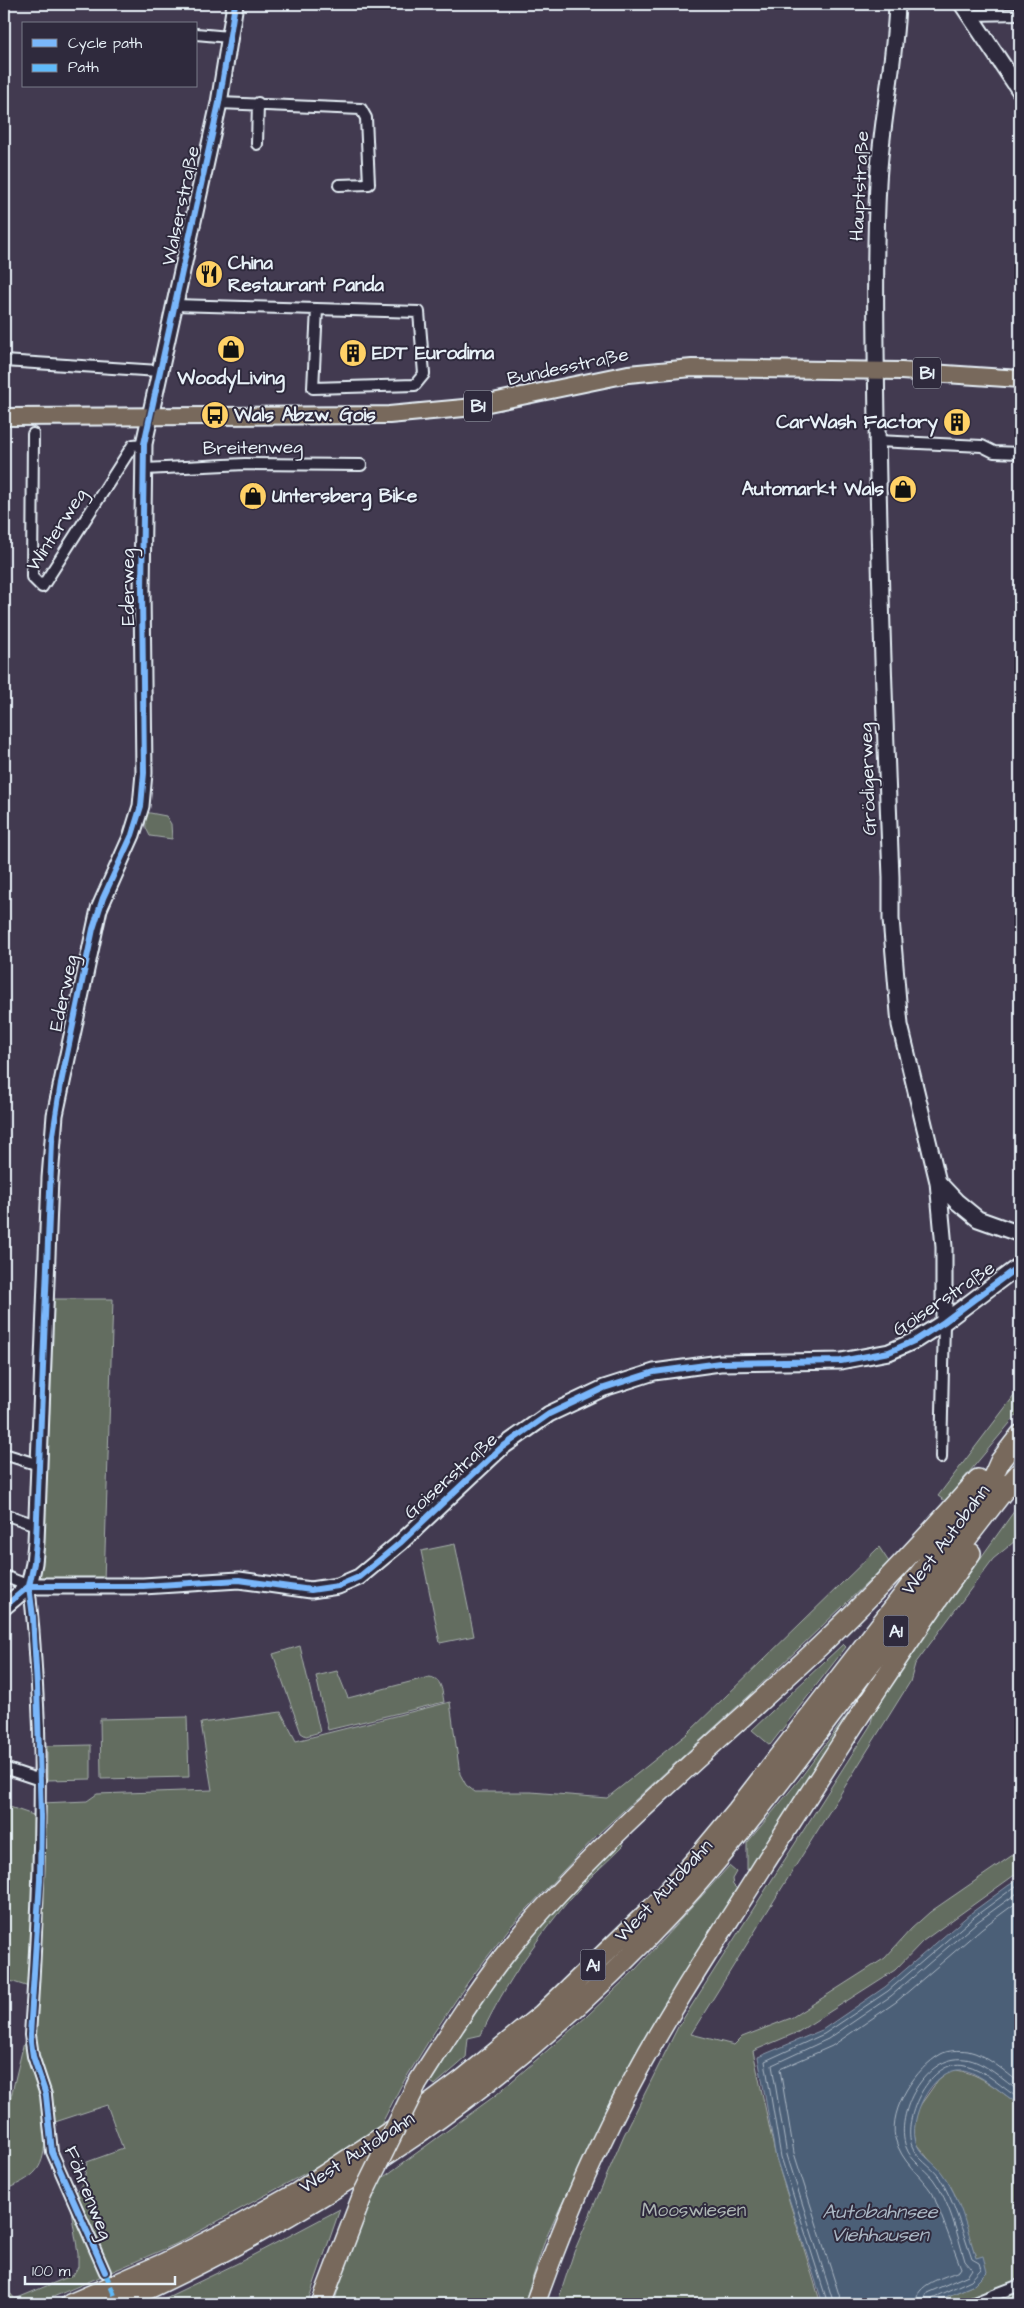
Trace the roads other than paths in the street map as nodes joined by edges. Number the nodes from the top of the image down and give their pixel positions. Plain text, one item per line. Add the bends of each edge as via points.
1 (235, 4) edge
2 (898, 4) edge
3 (966, 10) edge
4 (1020, 14) edge
5 (198, 34) edge
6 (229, 37) junction
7 (1015, 75) edge
8 (1020, 91) edge
9 (219, 103) junction
10 (258, 103) junction
11 (257, 144) dead end
12 (339, 185) dead end
13 (174, 305) junction
14 (317, 309) junction
15 (4, 360) edge
16 (876, 370) junction
17 (159, 371) junction
18 (1020, 379) edge
19 (152, 415) junction
20 (4, 417) edge
21 (33, 434) dead end
22 (877, 441) junction
23 (144, 444) junction
24 (1020, 453) edge
25 (362, 465) dead end
26 (144, 469) junction
27 (938, 1182) junction
28 (1020, 1234) edge
29 (1020, 1264) edge
30 (944, 1322) junction
31 (1020, 1435) edge
32 (4, 1454) edge
33 (941, 1458) dead end
34 (1000, 1460) junction
35 (39, 1465) junction
36 (1020, 1472) edge
37 (1020, 1484) edge
38 (4, 1514) edge
39 (36, 1525) junction
40 (4, 1576) edge
41 (29, 1586) junction
42 (4, 1607) edge
43 (4, 1768) edge
44 (40, 1780) junction
45 (104, 2272) dead end
46 (1020, 2284) edge
47 (70, 2304) edge
48 (116, 2304) edge
49 (321, 2304) edge
50 (535, 2304) edge
51 (971, 2304) edge

1 - 6 street, Walserstraße
2 - 16 street, Hauptstraße via 878,183
3 - 4 street
3 - 7 street
5 - 6 street
6 - 9 street, Walserstraße
7 - 8 street
9 - 10 street
9 - 13 street, Walserstraße
10 - 11 street
10 - 12 street via 361,109 366,118 369,184
13 - 14 street
13 - 17 street, Walserstraße
14 - 14 street via 419,312 424,374 415,384 312,388
15 - 17 street
16 - 18 main road, Bundesstraße / B1
16 - 19 main road, Bundesstraße / B1 via 738,367 656,370 464,408 389,415
16 - 22 street, Grödigerweg
17 - 19 street, Walserstraße
19 - 20 main road, Bundesstraße / B1
19 - 23 street, Ederweg
21 - 23 street, Winterweg via 32,577 42,587 134,445
22 - 24 street via 982,446 994,452
22 - 27 street, Grödigerweg via 891,919 900,1025
23 - 26 street, Ederweg
25 - 26 street, Breitenweg via 245,464
26 - 35 street, Ederweg via 143,792 132,835 103,898 93,929 55,1115
27 - 28 street, Grödigerweg via 978,1219
27 - 30 street, Grödigerweg via 944,1247
29 - 30 street, Goiserstraße
30 - 33 street
30 - 41 street, Goiserstraße via 916,1340 878,1356 841,1361 720,1363 654,1372 604,1388 549,1414 501,1448 400,1543 359,1577 338,1586 311,1590 239,1580 143,1586
31 - 34 highway, West Autobahn / A1
32 - 35 street
34 - 47 highway, West Autobahn / A1 via 992,1481 710,1843 656,1904 542,2014 412,2117 298,2192 164,2264
34 - 49 highway, bridge via 982,1474 920,1545 822,1644 608,1841 523,1932 417,2084 363,2194
35 - 39 street, Ederweg
36 - 48 highway, West Autobahn / A1 via 727,1849 674,1910 576,2007 485,2085 384,2159 240,2245
37 - 50 highway via 873,1694 668,2017 585,2175
38 - 39 street
39 - 41 street, Ederweg
40 - 41 street
41 - 42 street
41 - 44 street, Föhrenweg
43 - 44 street
44 - 45 street, Föhrenweg via 40,1880 30,2035 46,2095 52,2152
46 - 51 street

